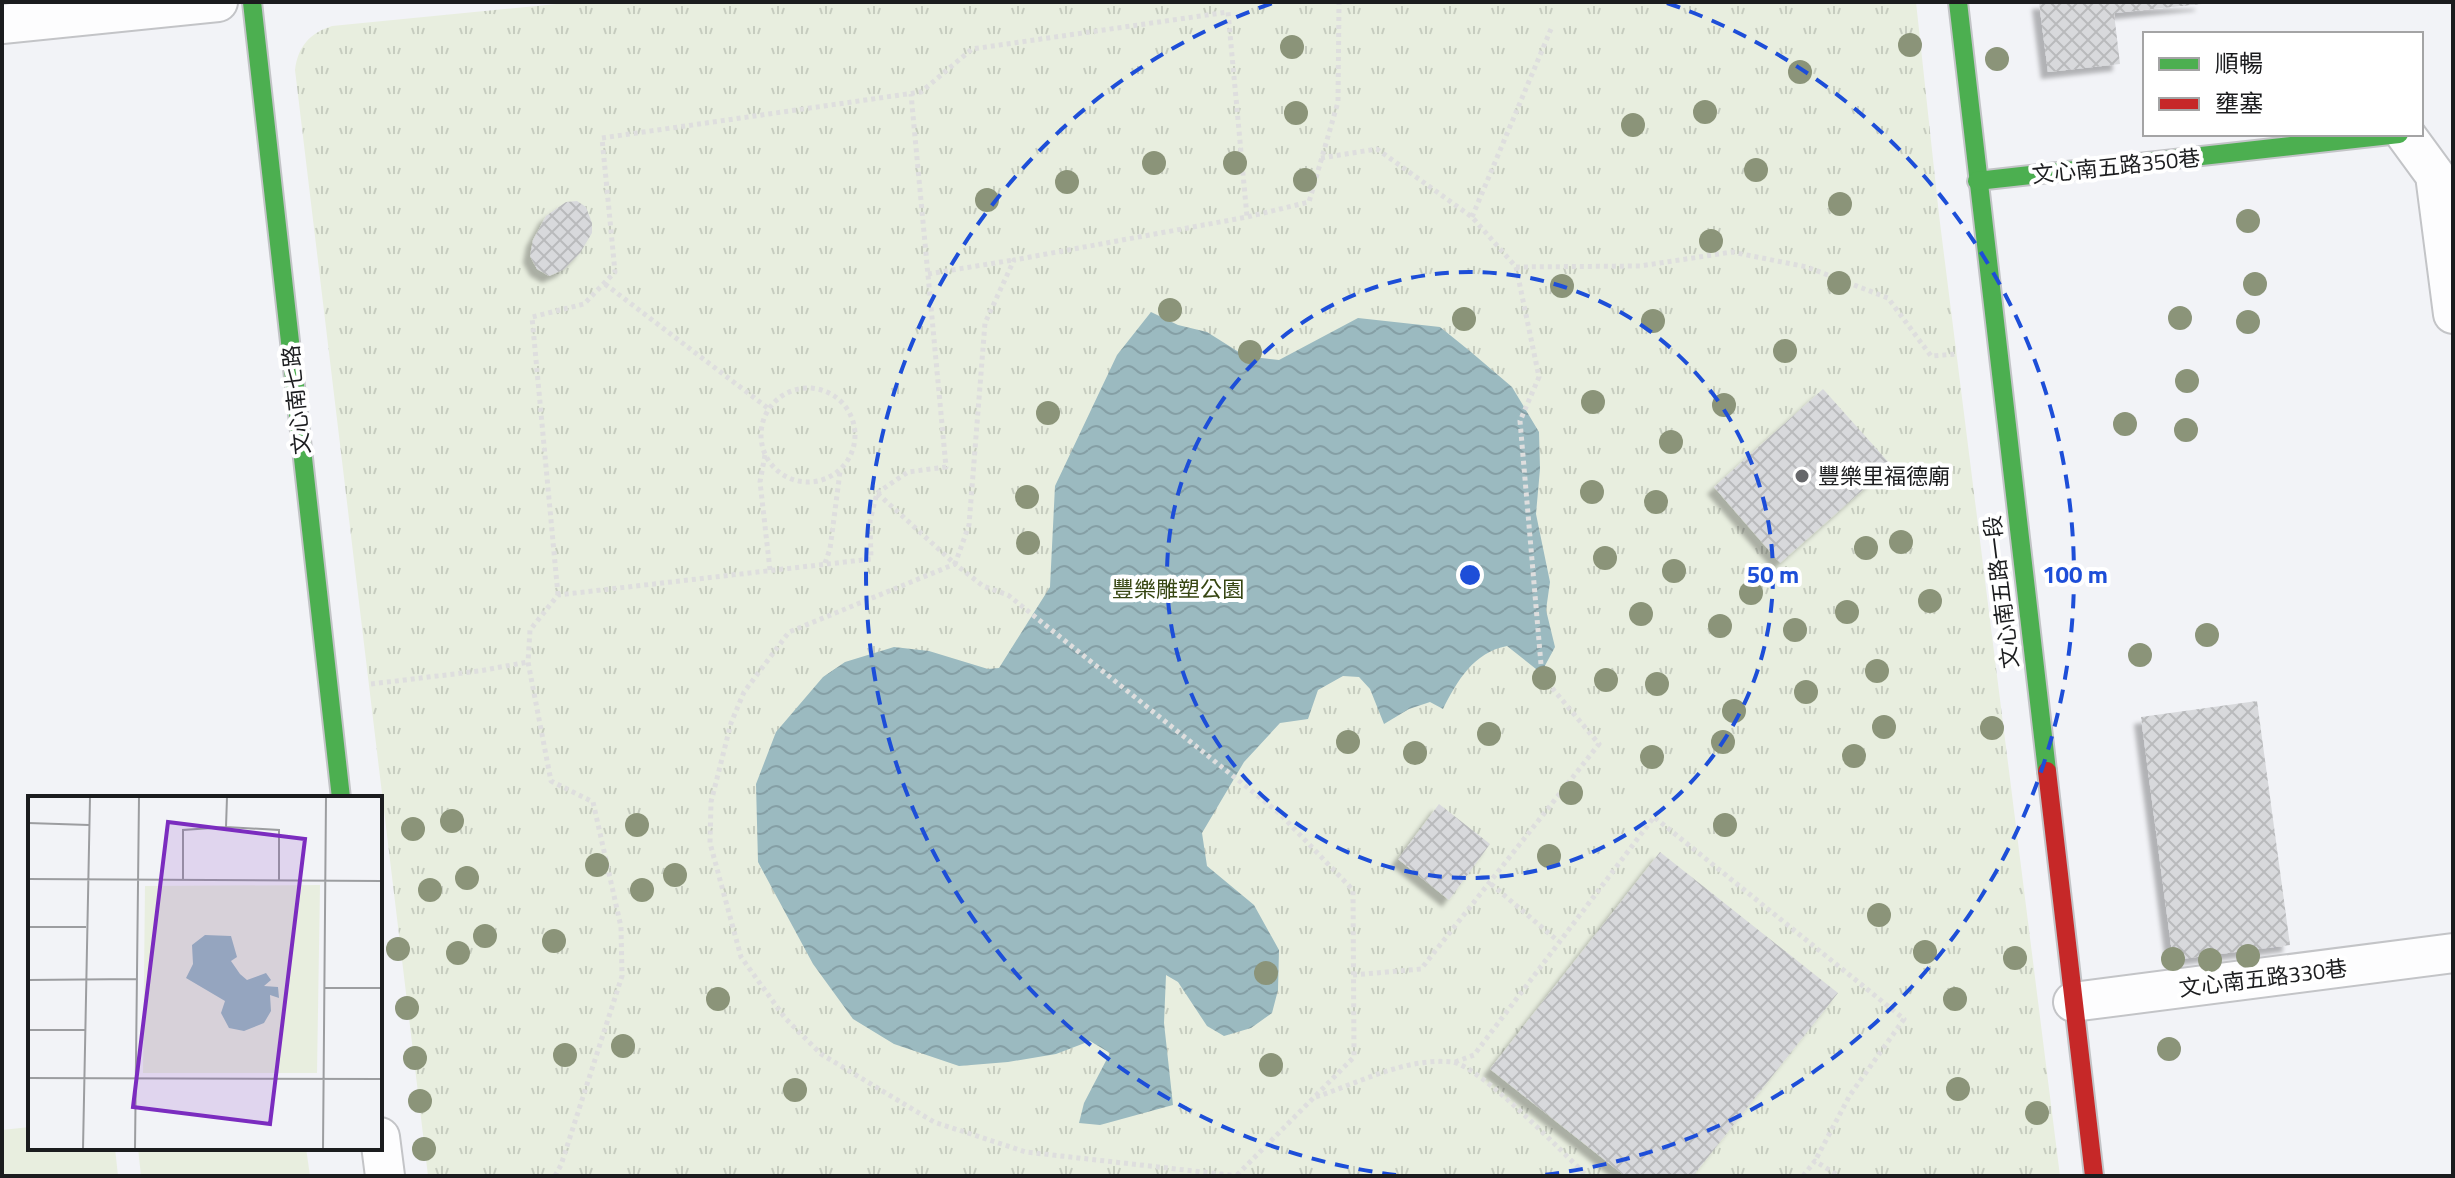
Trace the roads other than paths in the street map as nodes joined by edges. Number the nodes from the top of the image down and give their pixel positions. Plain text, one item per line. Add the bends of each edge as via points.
1 (218, 2) edge
2 (252, 2) edge
3 (1958, 2) edge
4 (2, 24) edge
5 (2381, 136) edge
6 (2406, 136) edge
7 (1977, 181) junction
8 (2453, 314) edge
9 (341, 796) edge
10 (2453, 953) edge
11 (2073, 1002) junction
12 (382, 1150) edge
13 (385, 1176) edge
14 (2094, 1176) edge

1 - 4 street
2 - 9 street, 文心南七路
3 - 7 street, 文心南五路一段
5 - 7 street, 文心南五路350巷
6 - 8 street via 2435,175
7 - 11 street, 文心南五路一段
10 - 11 street, 文心南五路330巷
11 - 14 street, 文心南五路一段
12 - 13 street

